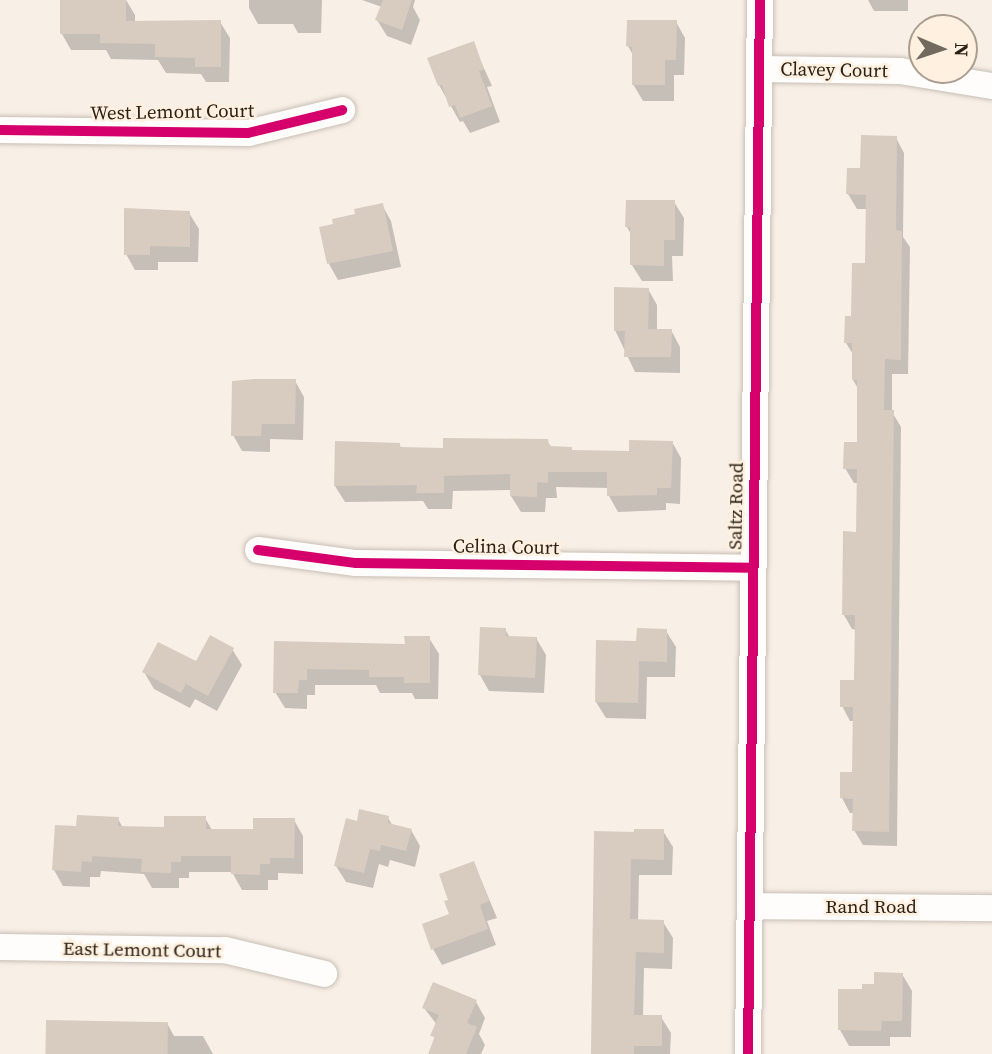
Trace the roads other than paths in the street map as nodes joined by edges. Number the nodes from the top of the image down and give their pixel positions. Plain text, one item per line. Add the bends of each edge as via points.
1 (760, 0) edge
2 (759, 69) junction
3 (992, 86) edge
4 (342, 110) dead end
5 (0, 130) edge
6 (258, 550) dead end
7 (753, 568) junction
8 (750, 906) junction
9 (992, 908) edge
10 (0, 947) edge
11 (324, 974) dead end
12 (748, 1054) edge

1 - 2 street, Saltz Road
2 - 3 street, Clavey Court via 900,71
2 - 7 street, Saltz Road
4 - 5 street, West Lemont Court via 248,132
6 - 7 street, Celina Court via 356,562
7 - 8 street, Saltz Road
8 - 9 street, Rand Road
8 - 12 street, Saltz Road
10 - 11 street, East Lemont Court via 225,950

